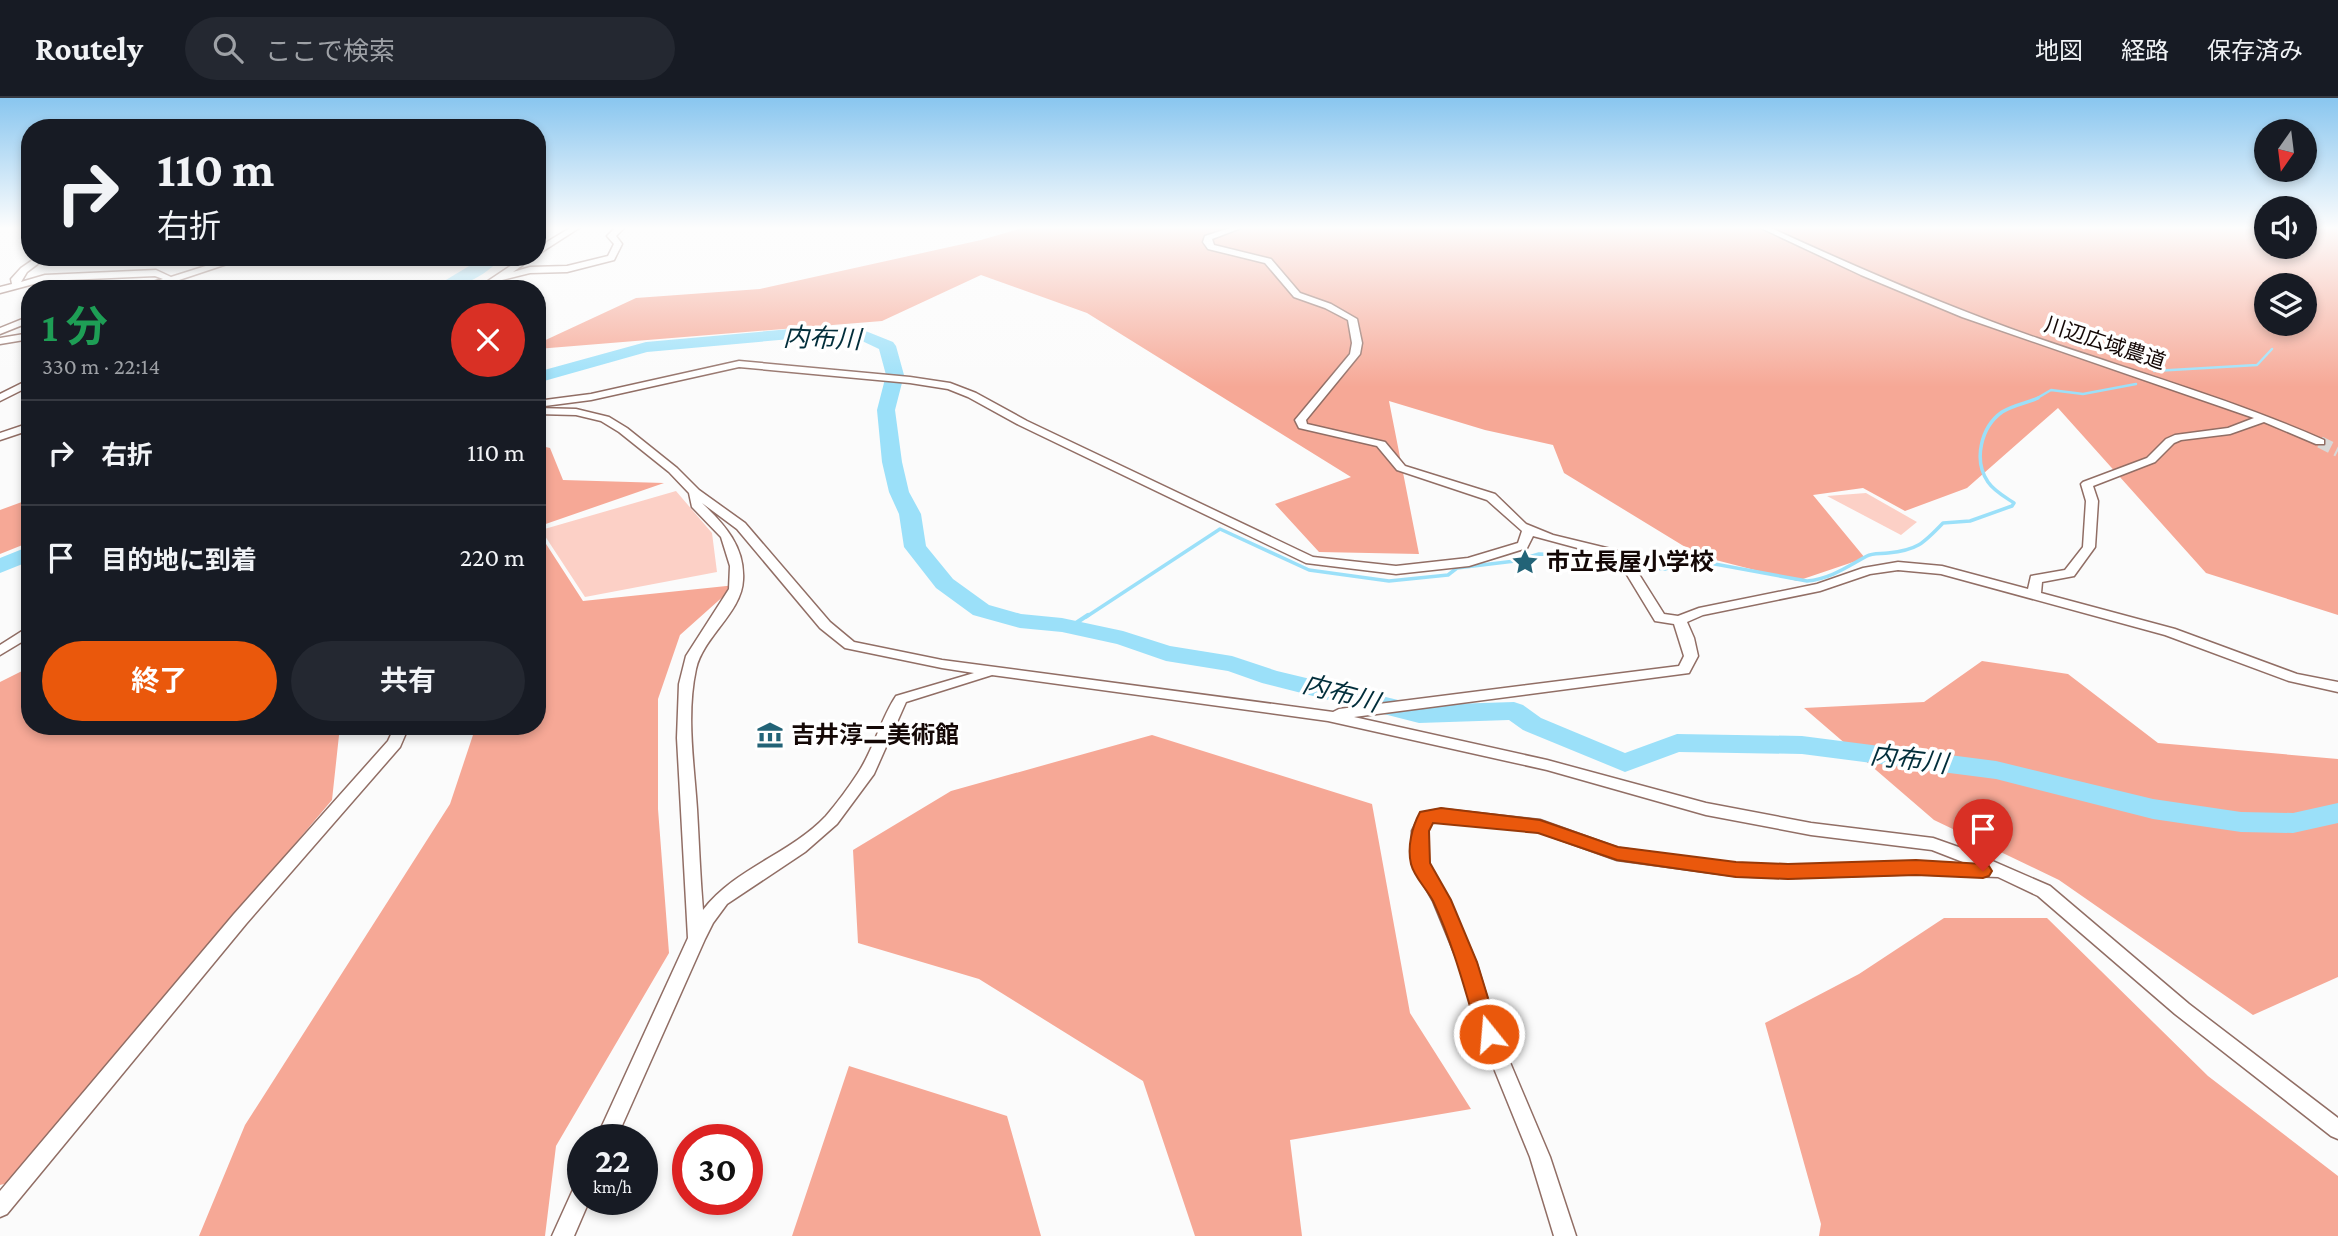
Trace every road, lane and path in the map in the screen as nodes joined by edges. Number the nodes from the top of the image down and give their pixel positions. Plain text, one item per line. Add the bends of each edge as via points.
1 (16, 281) edge
2 (1285, 281) edge
3 (1880, 281) edge
4 (21, 284) edge
5 (17, 285) junction
6 (0, 290) edge
7 (21, 323) edge
8 (0, 331) edge
9 (21, 338) edge
10 (0, 341) edge
11 (21, 387) edge
12 (0, 398) edge
13 (546, 403) edge
14 (546, 411) edge
15 (2264, 418) junction
16 (21, 429) edge
17 (0, 437) edge
18 (2320, 442) tunnel mouth
19 (695, 492) junction
20 (1529, 530) junction
21 (2034, 594) junction
22 (1679, 620) junction
23 (21, 636) edge
24 (0, 651) edge
25 (995, 671) junction
26 (2338, 687) edge
27 (1328, 716) junction
28 (398, 735) edge
29 (2004, 873) junction
30 (696, 939) junction
31 (613, 1124) edge
32 (2338, 1130) edge
33 (0, 1207) edge
34 (572, 1215) edge
35 (563, 1236) edge
36 (1565, 1236) edge

1 - 5 street
2 - 20 street via 1297,295 1352,319 1357,344 1300,423 1381,444 1401,468 1490,497
3 - 15 street, 川辺広域農道 via 2036,341
4 - 5 street
5 - 6 street
7 - 8 street
9 - 10 street
11 - 12 street
13 - 20 street via 739,364 910,380 950,386 972,395 1311,560 1396,570 1469,562 1523,545
14 - 19 street via 605,419
15 - 18 street, 川辺広域農道
15 - 21 street via 2230,431 2170,440 2151,460 2087,484 2092,501 2089,547 2069,573 2036,579
16 - 17 street
19 - 25 street via 741,526 825,625 850,645
19 - 30 street via 696,504 732,543 737,583 734,596 697,647 686,685 686,781
20 - 22 street via 1615,554 1626,562 1660,618
21 - 22 street via 1942,570 1898,566
21 - 26 street via 2170,632 2294,678
22 - 27 street via 1691,656 1684,670
23 - 24 street
25 - 27 street
25 - 30 street via 901,699 866,774 831,820 799,848 721,899
27 - 29 street via 1547,765 1706,809 1811,829 1933,844
28 - 33 street
29 - 32 street via 2044,891 2182,1009
29 - 36 street via 1916,868 1736,870 1617,853 1540,826 1427,817 1420,831 1420,864 1467,962 1489,1034 1540,1157
30 - 31 street
34 - 35 street

